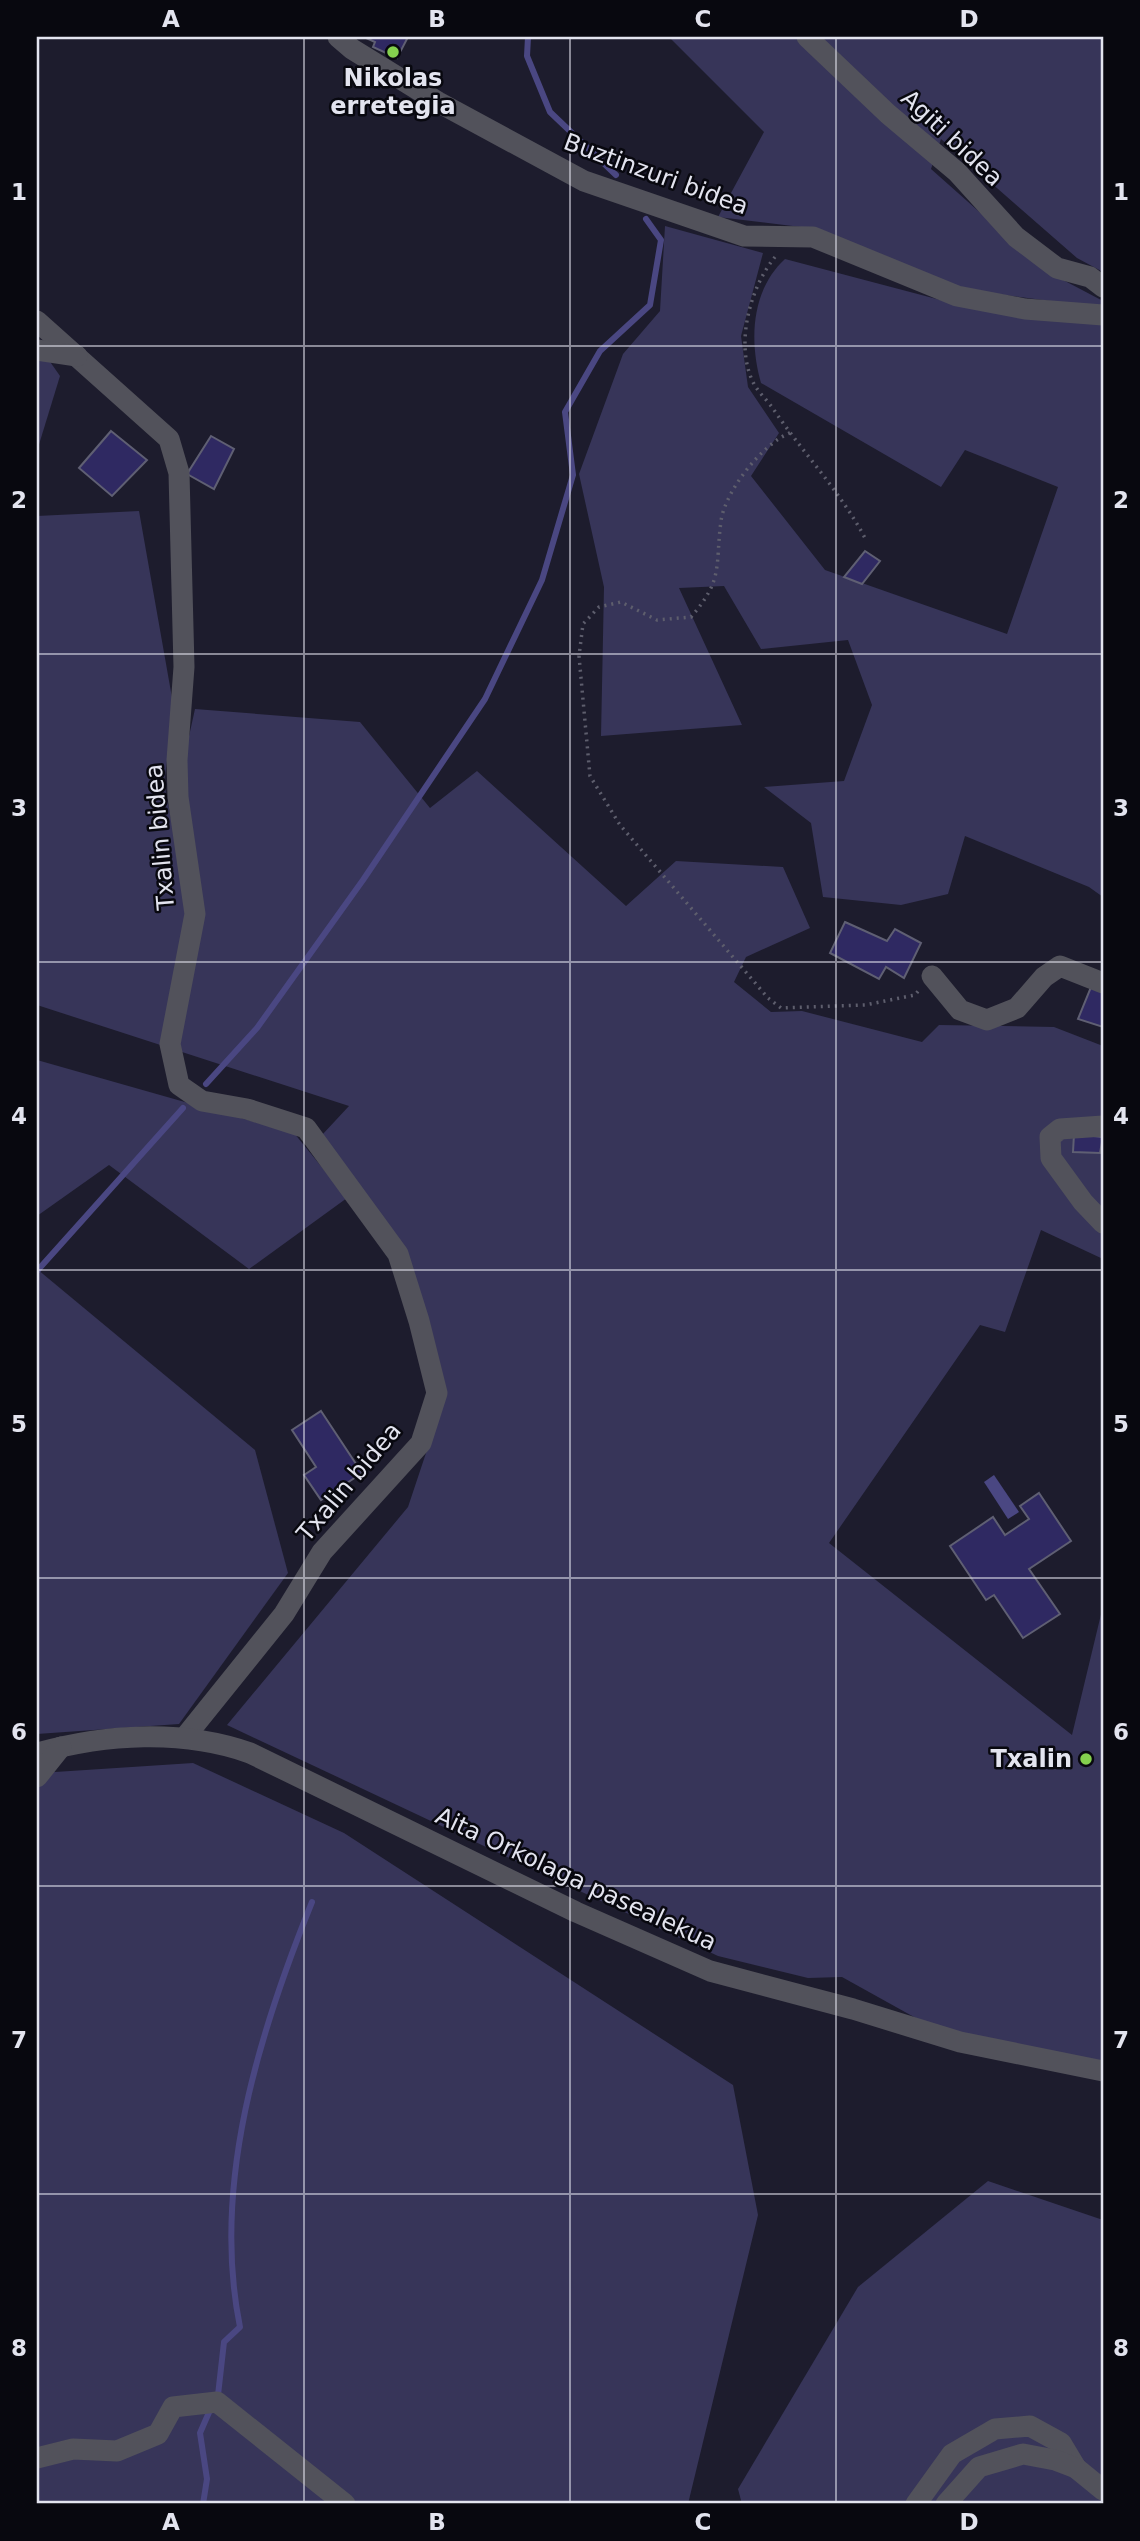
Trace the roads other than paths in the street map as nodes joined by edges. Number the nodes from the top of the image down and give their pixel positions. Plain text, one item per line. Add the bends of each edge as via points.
1 (338, 37) edge
2 (807, 37) edge
3 (1103, 287) edge
4 (1103, 315) edge
5 (37, 321) edge
6 (37, 350) edge
7 (77, 356) junction
8 (932, 976) road end
9 (1103, 983) edge
10 (1103, 1126) edge
11 (1103, 1223) edge
12 (185, 1737) junction
13 (61, 1747) junction
14 (37, 1753) edge
15 (37, 1777) edge
16 (1103, 2071) edge
17 (37, 2458) edge
18 (1076, 2468) junction
19 (1103, 2490) edge
20 (345, 2504) edge
21 (916, 2504) edge
22 (946, 2504) edge

1 - 4 street, Buztinzuri bidea via 438,102 584,181 744,236 813,237 957,296 1026,309
2 - 3 street, Agiti bidea via 957,172 1016,237 1057,268 1090,277
5 - 7 street, Txalin bidea
6 - 7 street
7 - 12 street, Txalin bidea via 169,439 179,473 184,667 178,784 195,914 170,1044 179,1085 202,1101 247,1109 306,1128 398,1254 437,1393 421,1443 322,1552 284,1614
8 - 9 street via 960,1010 987,1020 1017,1008 1060,966
10 - 11 street via 1060,1129 1050,1137 1051,1158
12 - 13 street, Aita Orkolaga pasealekua via 116,1739
12 - 16 street, Aita Orkolaga pasealekua via 217,1741 250,1753 576,1912 710,1971 960,2042
13 - 14 street, Aita Orkolaga pasealekua
13 - 15 street
17 - 20 street via 73,2449 117,2451 158,2434 173,2407 217,2402
18 - 19 street
18 - 21 street via 1061,2443 1030,2426 995,2429 952,2454
18 - 22 street via 1023,2454 979,2467

